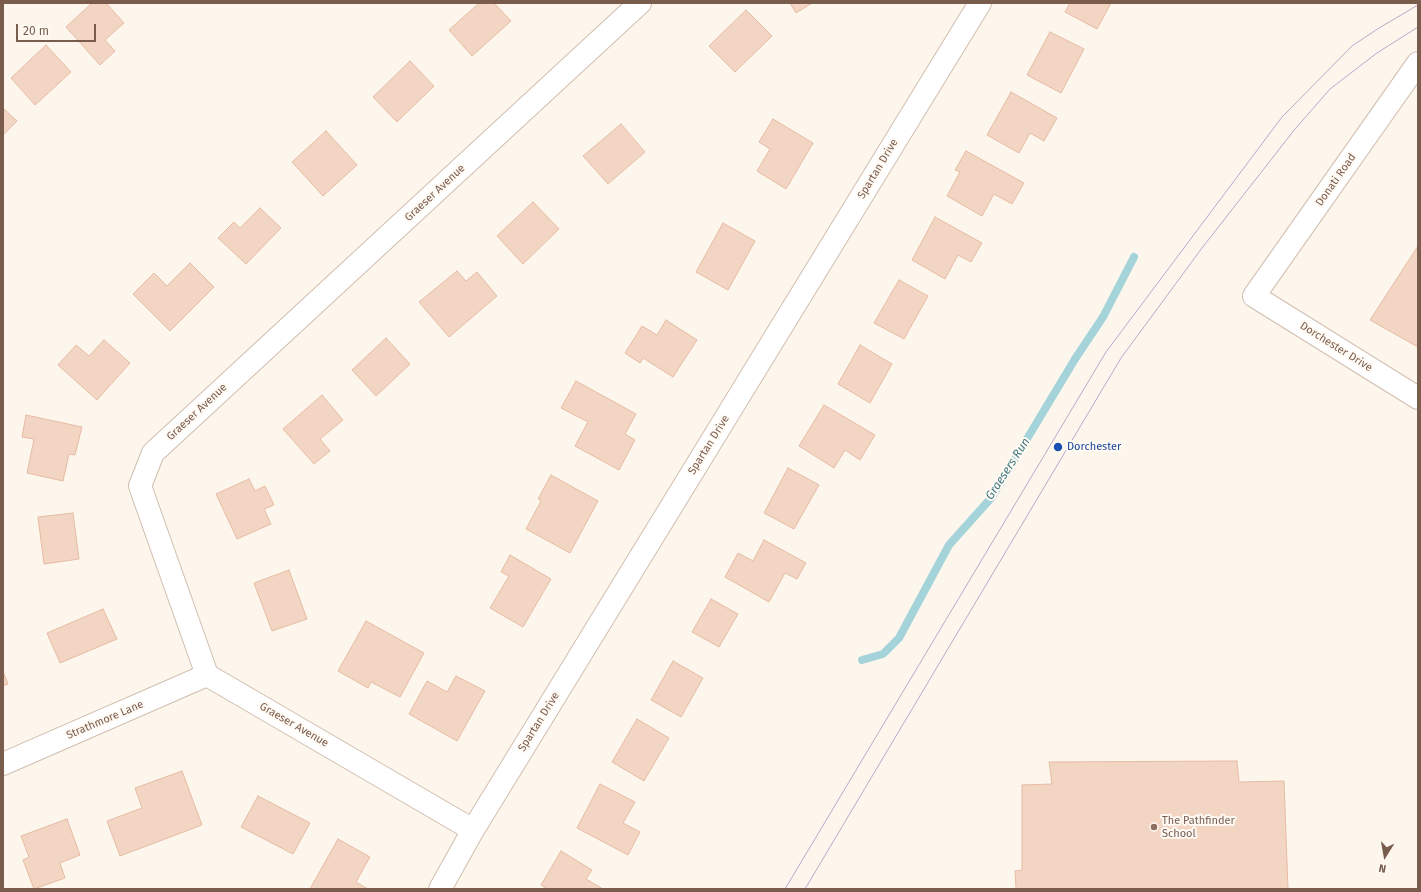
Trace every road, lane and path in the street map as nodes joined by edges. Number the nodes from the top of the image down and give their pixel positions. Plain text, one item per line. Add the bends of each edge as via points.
1 (640, 3) edge
2 (980, 3) edge
3 (1418, 63) edge
4 (1254, 296) joint
5 (1418, 398) edge
6 (207, 675) junction
7 (3, 764) edge
8 (473, 830) junction
9 (440, 889) edge

1 - 6 street, Graeser Avenue via 153,453 140,486
2 - 8 street, Spartan Drive
3 - 4 street, Donati Road
4 - 5 street, Dorchester Drive
6 - 7 street, Strathmore Lane
6 - 8 street, Graeser Avenue
8 - 9 street, Spartan Drive

